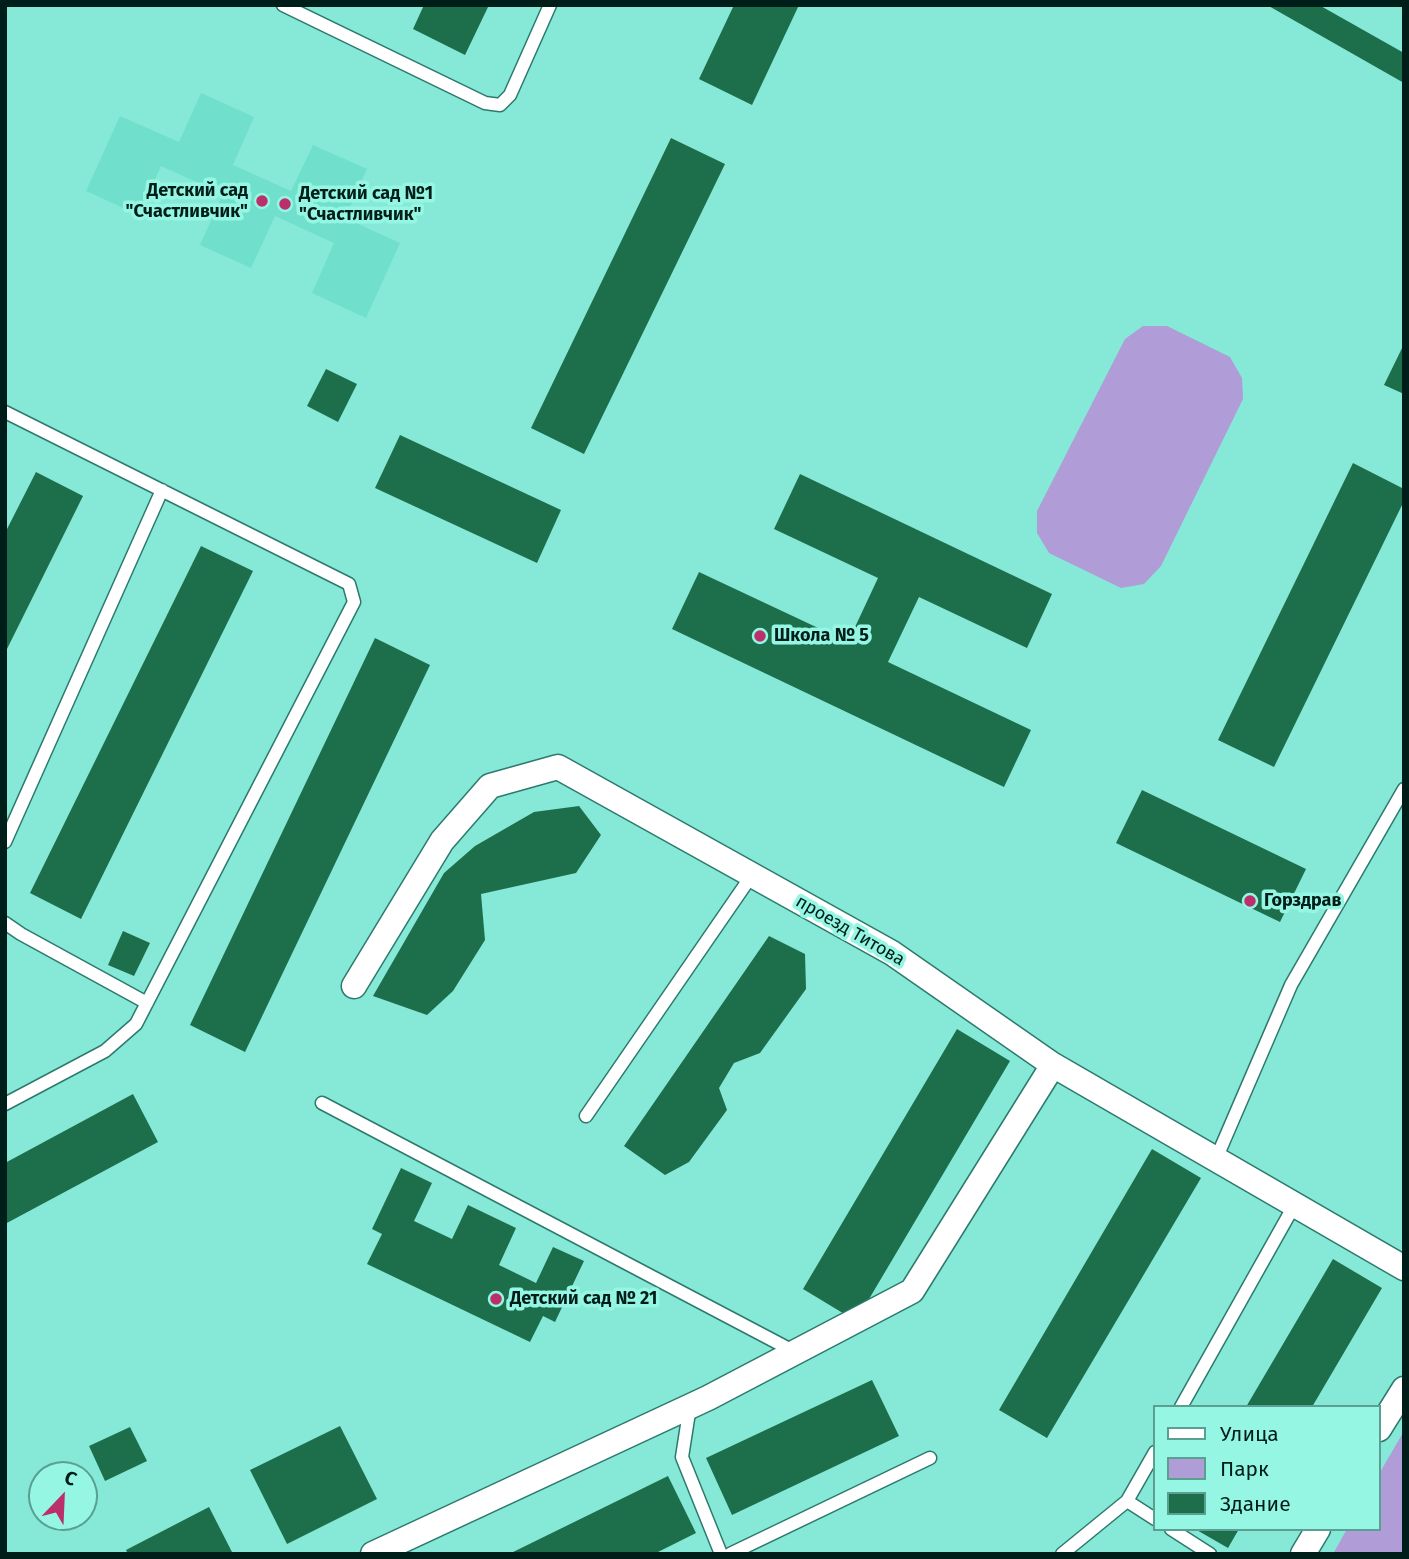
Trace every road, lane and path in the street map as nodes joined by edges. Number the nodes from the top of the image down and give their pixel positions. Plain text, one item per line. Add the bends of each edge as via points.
1 (283, 5) edge
2 (550, 5) edge
3 (5, 412) edge
4 (162, 490) junction
5 (1404, 789) edge
6 (5, 842) edge
7 (752, 876) junction
8 (5, 923) edge
9 (354, 986) dead end
10 (147, 1003) junction
11 (1053, 1065) junction
12 (321, 1103) dead end
13 (5, 1104) edge
14 (586, 1116) dead end
15 (1216, 1159) junction
16 (1295, 1204) junction
17 (1404, 1268) edge
18 (795, 1352) junction
19 (1404, 1389) edge
20 (1182, 1405) edge
21 (690, 1406) junction
22 (1381, 1426) edge
23 (1154, 1454) edge
24 (930, 1458) dead end
25 (1127, 1502) junction
26 (1154, 1518) edge
27 (1174, 1531) edge
28 (1317, 1531) edge
29 (373, 1554) edge
30 (721, 1554) edge
31 (730, 1554) edge
32 (1062, 1554) edge
33 (1210, 1554) edge
34 (1303, 1554) edge

1 - 2 lane via 485,103 500,105 509,95
3 - 4 lane
4 - 6 lane
4 - 10 lane via 349,584 354,602
5 - 15 lane via 1291,985
7 - 9 street, проезд Титова via 558,767 535,773 490,786 442,841
7 - 11 street, проезд Титова via 892,953
7 - 14 lane
8 - 10 lane
10 - 13 lane via 136,1024 105,1051
11 - 15 street, проезд Титова
11 - 18 street via 912,1291
12 - 18 lane
15 - 16 street, проезд Титова
16 - 17 street, проезд Титова
16 - 20 lane
18 - 21 street
19 - 22 street
21 - 29 street
21 - 30 lane via 682,1457
23 - 25 lane
24 - 31 lane
25 - 26 lane
25 - 32 lane
27 - 33 lane
28 - 34 street

